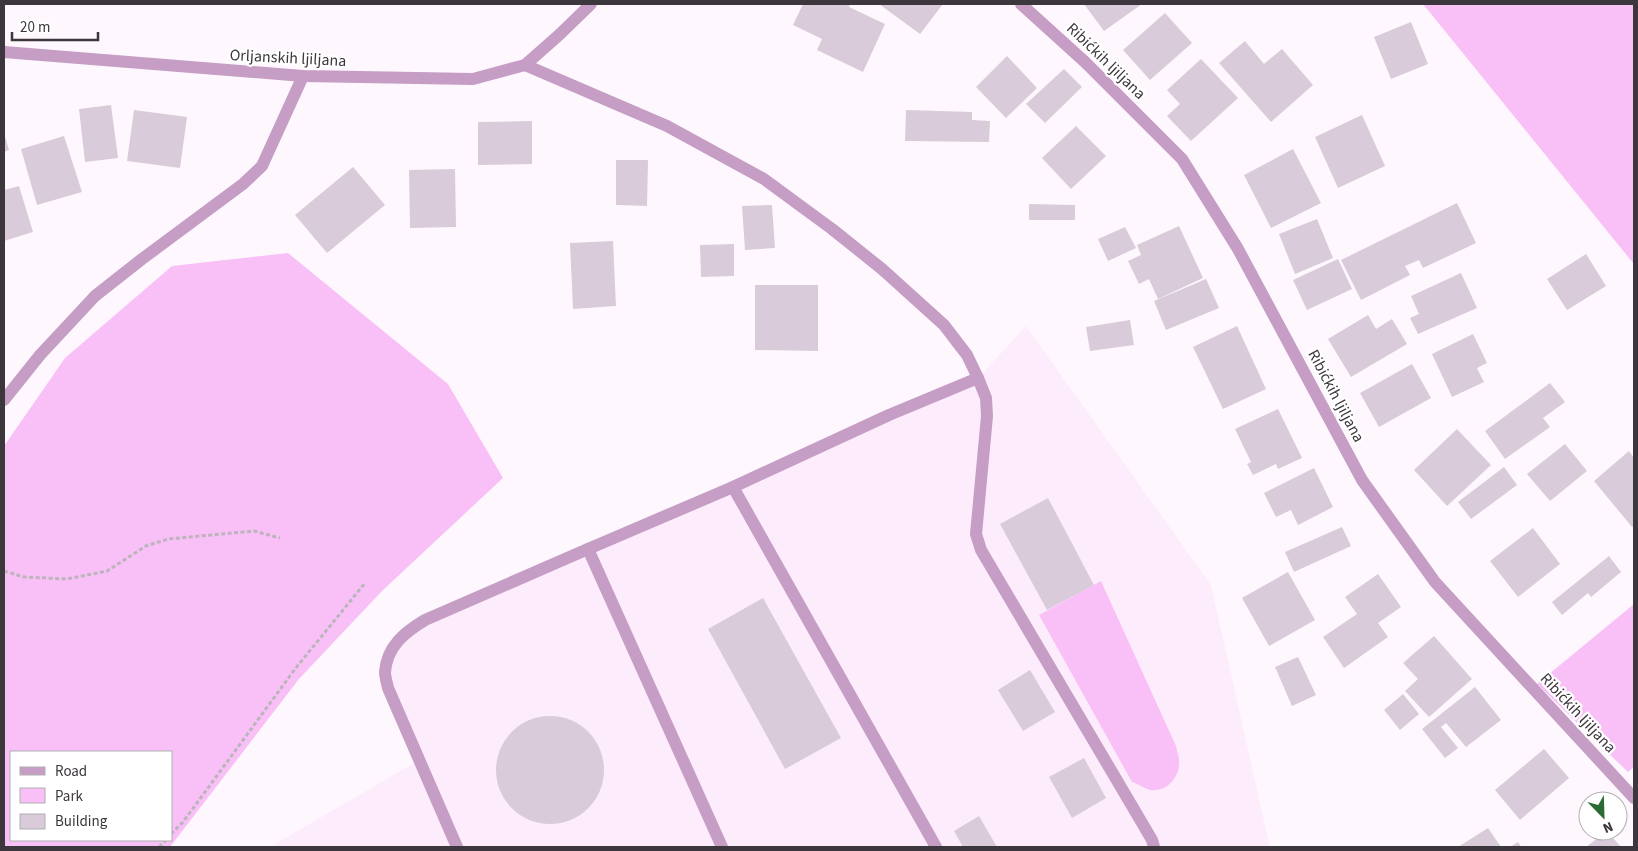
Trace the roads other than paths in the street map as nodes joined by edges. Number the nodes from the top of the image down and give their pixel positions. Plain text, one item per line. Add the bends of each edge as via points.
1 (591, 4) edge
2 (1021, 4) edge
3 (4, 52) edge
4 (525, 65) junction
5 (303, 76) junction
6 (978, 378) junction
7 (4, 400) edge
8 (733, 487) junction
9 (588, 549) junction
10 (1634, 798) edge
11 (458, 847) edge
12 (722, 847) edge
13 (936, 847) edge
14 (1154, 847) edge

1 - 4 street, Orljanskih ljiljana
2 - 10 street, Ribićkih ljiljana via 1086,62 1182,159 1238,249 1362,480 1435,582
3 - 5 street, Orljanskih ljiljana
4 - 5 street, Orljanskih ljiljana via 473,79
4 - 6 street via 667,126 764,179 882,268 944,325 967,354
5 - 7 street via 262,166 243,184 95,296 40,355
6 - 8 street
6 - 14 street via 986,398 976,534 981,550
8 - 9 street
8 - 13 street
9 - 11 street via 425,620 407,631 394,645 385,673 388,688
9 - 12 street

